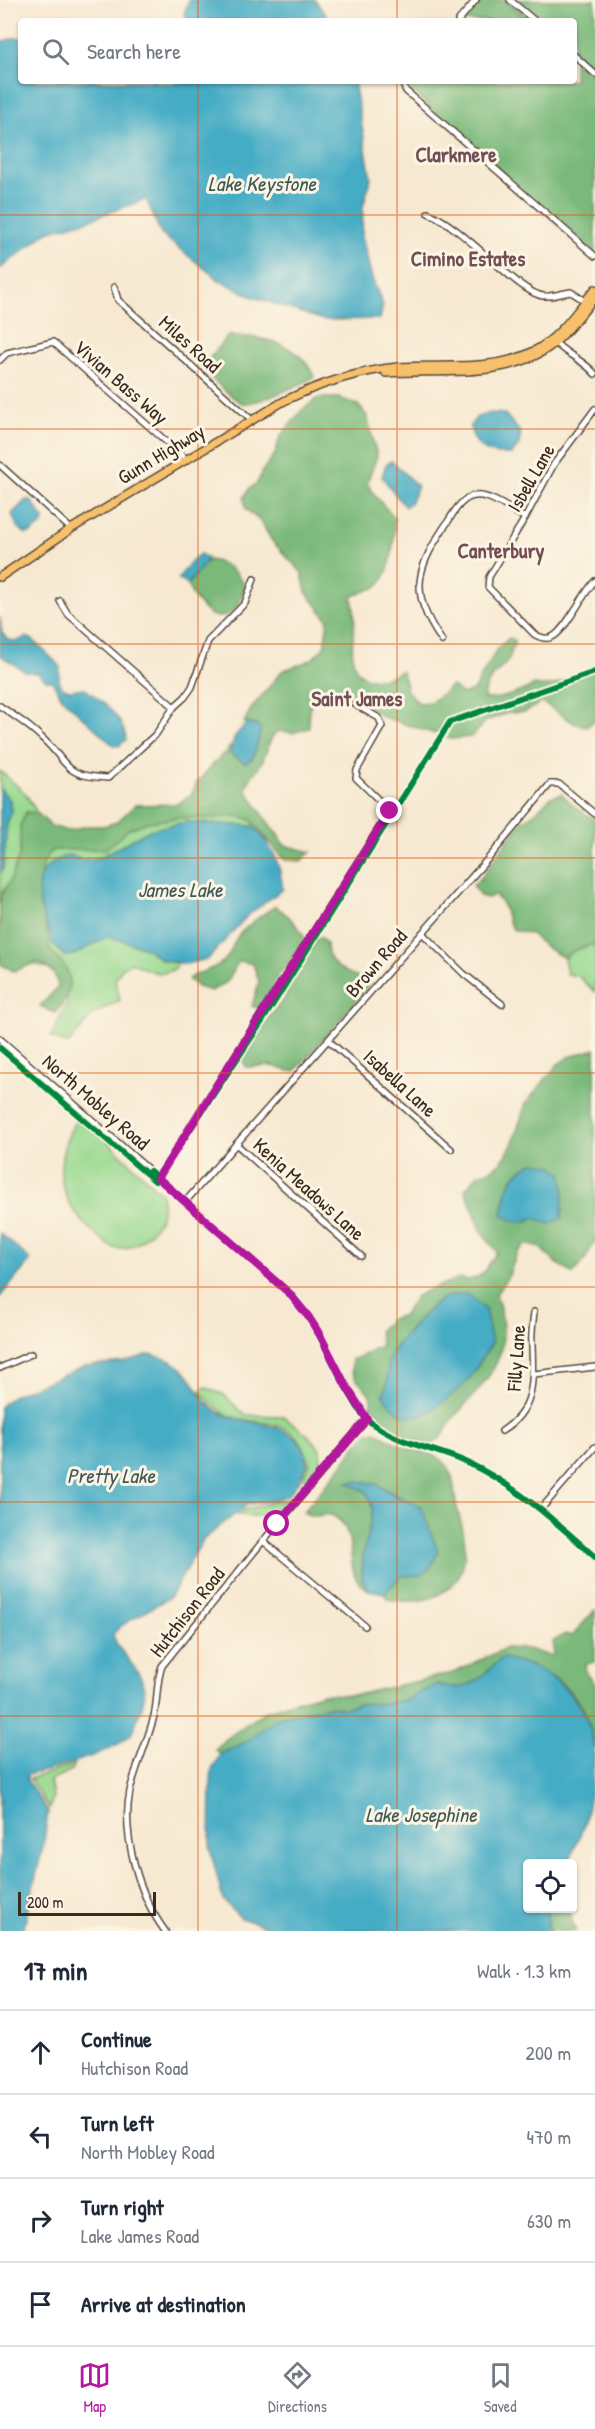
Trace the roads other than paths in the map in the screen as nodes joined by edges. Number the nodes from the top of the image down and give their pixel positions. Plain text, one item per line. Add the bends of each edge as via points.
1 (476, 0) edge
2 (510, 0) edge
3 (461, 18) edge
4 (531, 18) edge
5 (577, 58) edge
6 (595, 74) edge
7 (406, 84) edge
8 (428, 213) dead end
9 (595, 256) edge
10 (114, 287) dead end
11 (595, 290) edge
12 (595, 297) edge
13 (585, 302) junction
14 (553, 341) junction
15 (0, 360) edge
16 (595, 374) edge
17 (595, 409) edge
18 (252, 420) junction
19 (185, 458) junction
20 (0, 465) edge
21 (525, 518) junction
22 (71, 529) junction
23 (0, 577) edge
24 (254, 579) dead end
25 (595, 581) edge
26 (60, 601) dead end
27 (442, 641) dead end
28 (356, 705) dead end
29 (0, 706) edge
30 (174, 707) junction
31 (595, 814) edge
32 (422, 933) junction
33 (502, 1004) dead end
34 (0, 1039) edge
35 (328, 1040) junction
36 (236, 1144) junction
37 (451, 1149) dead end
38 (158, 1178) junction
39 (185, 1202) junction
40 (361, 1256) dead end
41 (534, 1312) dead end
42 (30, 1354) dead end
43 (595, 1367) edge
44 (0, 1368) edge
45 (534, 1374) junction
46 (367, 1419) junction
47 (502, 1431) dead end
48 (595, 1447) edge
49 (541, 1509) junction
50 (263, 1541) junction
51 (595, 1557) edge
52 (365, 1626) dead end
53 (165, 1931) edge

1 - 3 street
2 - 4 street
5 - 6 street
7 - 9 street via 404,87
8 - 13 street via 457,231 526,290 544,296 571,292
10 - 18 street, Miles Road via 118,300
11 - 13 main road, Gunn Highway
12 - 14 main road, Gunn Highway
13 - 14 main road, Gunn Highway
14 - 16 street
14 - 18 main road, Gunn Highway via 527,359 505,366 348,378 303,392
15 - 19 street, Vivian Bass Way via 7,352 53,342
17 - 21 street, Isbell Lane via 554,464
18 - 19 main road, Gunn Highway
19 - 22 main road, Gunn Highway
20 - 22 street
21 - 25 street, Isbell Lane via 489,577 488,587 534,634 552,637
21 - 27 street via 489,498 475,496 460,503 452,514 428,551 421,574 424,609
22 - 23 main road, Gunn Highway
24 - 30 street via 245,603 208,641 192,687
26 - 30 street via 68,614
28 - 38 street via 379,718 382,726 356,778 390,811
29 - 30 street via 42,737 70,771 86,777 108,778 156,734
31 - 32 street, Brown Road via 559,784 550,784
32 - 33 street
32 - 35 street, Brown Road
34 - 38 street, North Mobley Road
35 - 36 street, Brown Road
35 - 37 street, Isabella Lane
36 - 39 street, Brown Road
36 - 40 street, Kenia Meadows Lane
38 - 39 street, North Mobley Road
39 - 46 street, North Mobley Road via 289,1293 308,1316
41 - 45 street, Filly Lane
42 - 44 street
43 - 45 street
45 - 47 street, Filly Lane via 526,1407 517,1422
46 - 49 street, North Mobley Road via 386,1433 468,1463
46 - 50 street, Hutchison Road
48 - 49 street
49 - 51 street, North Mobley Road
50 - 52 street
50 - 53 street, Hutchison Road via 169,1655 159,1676 154,1716 130,1793 129,1835 139,1881 153,1915

